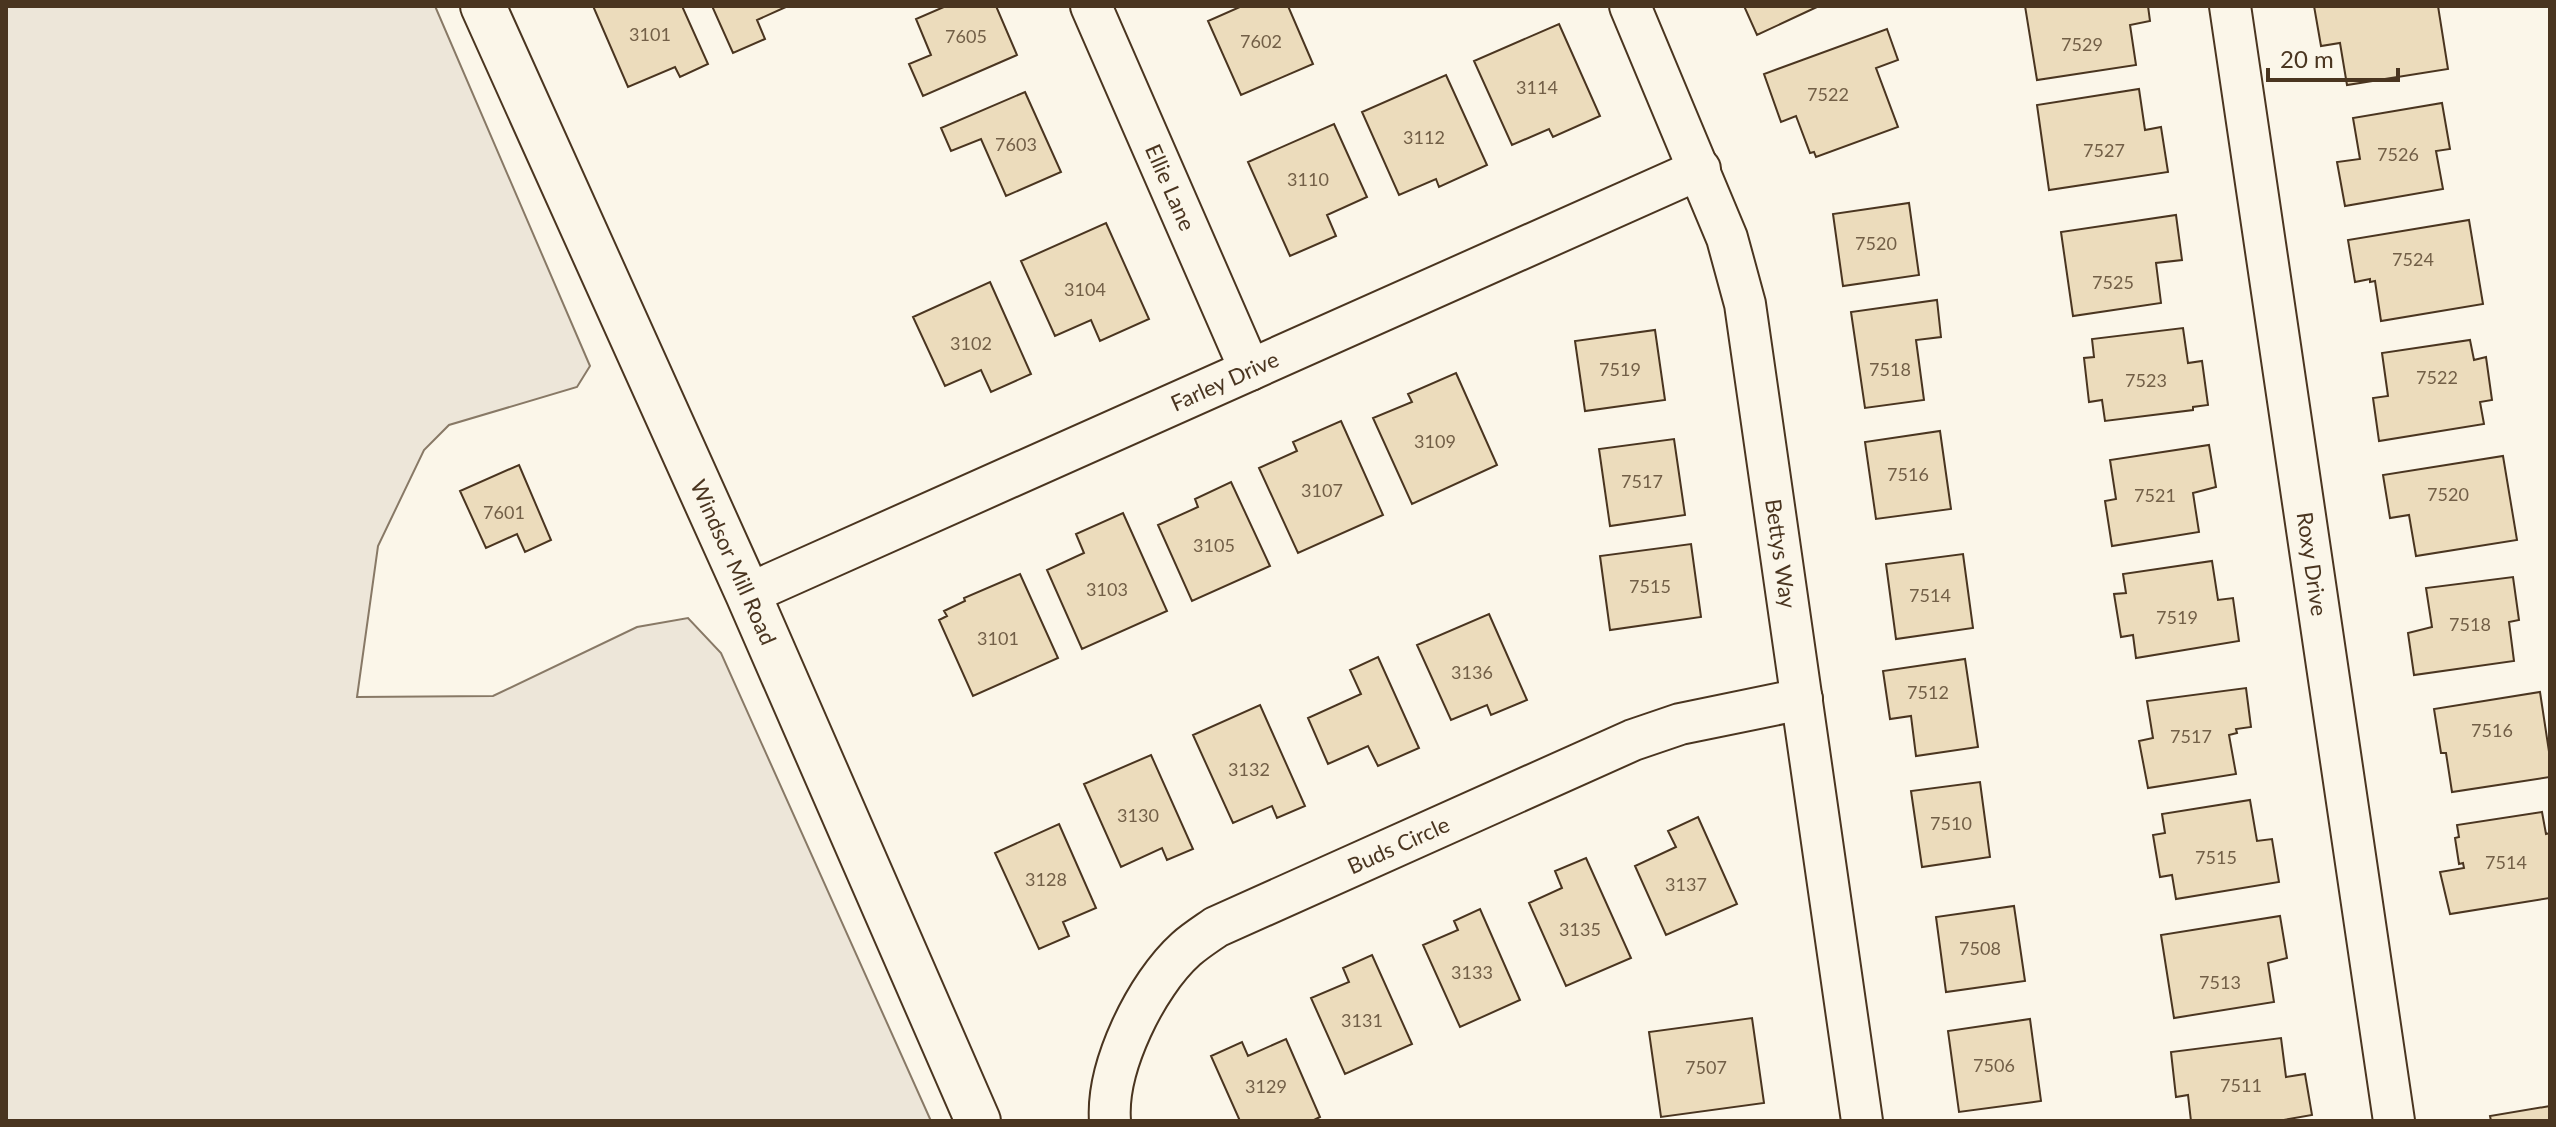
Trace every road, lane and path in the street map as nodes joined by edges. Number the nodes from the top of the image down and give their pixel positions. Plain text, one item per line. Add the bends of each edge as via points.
1 (483, 6) edge
2 (1091, 6) edge
3 (1630, 6) edge
4 (2230, 6) edge
5 (1700, 169) junction
6 (1250, 370) junction
7 (748, 594) junction
8 (1802, 699) junction
9 (978, 1121) edge
10 (1110, 1121) edge
11 (1862, 1121) edge
12 (2394, 1121) edge

1 - 7 main road, Windsor Mill Road
2 - 6 street, Ellie Lane
3 - 5 street, Bettys Way
4 - 12 street, Roxy Drive
5 - 6 street, Farley Drive
5 - 8 street, Bettys Way via 1745,304
6 - 7 street, Farley Drive
7 - 9 main road, Windsor Mill Road
8 - 10 street, Buds Circle via 1680,724 1633,740 1216,927 1186,949 1155,985 1115,1076
8 - 11 street, Bettys Way

